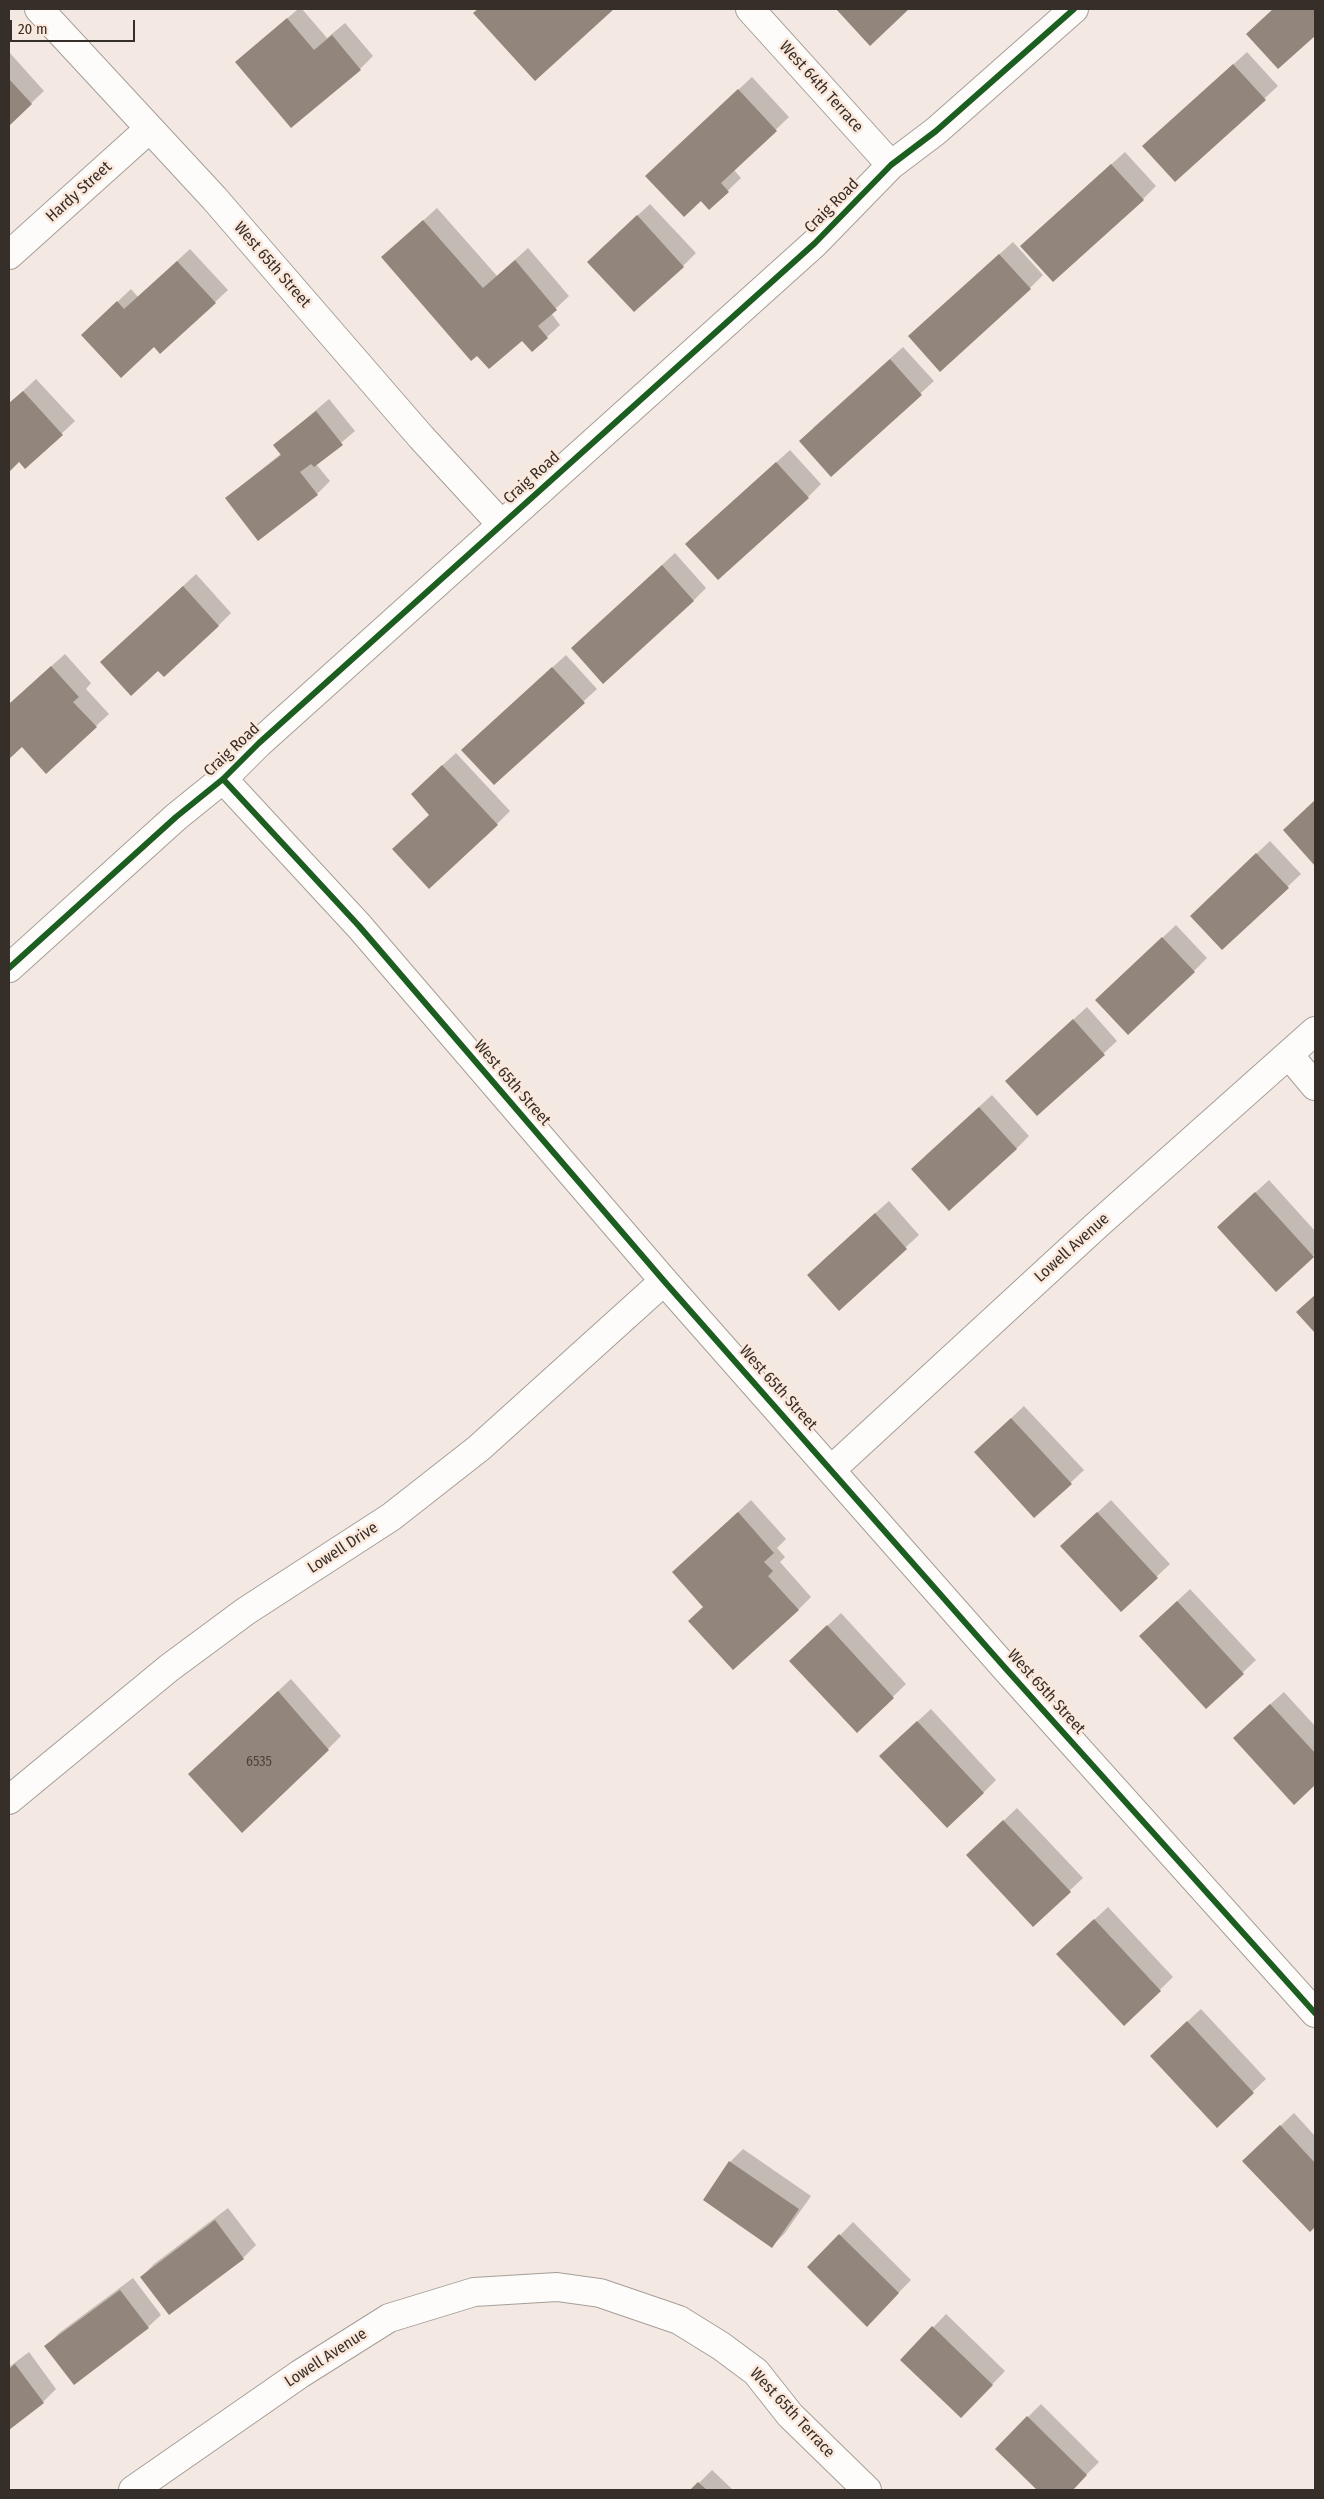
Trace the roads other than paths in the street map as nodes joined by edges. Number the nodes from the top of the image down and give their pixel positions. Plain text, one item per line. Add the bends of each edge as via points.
1 (39, 9) edge
2 (750, 9) edge
3 (1074, 9) edge
4 (149, 130) junction
5 (891, 165) junction
6 (9, 255) edge
7 (502, 524) junction
8 (223, 779) junction
9 (9, 968) edge
10 (1315, 1031) edge
11 (1289, 1055) junction
12 (1315, 1086) edge
13 (664, 1281) junction
14 (832, 1469) junction
15 (9, 1800) edge
16 (1315, 2013) edge
17 (544, 2288) joint
18 (133, 2490) edge
19 (867, 2490) edge

1 - 4 street, West 65th Street
2 - 5 street, West 64th Terrace
3 - 5 street, Craig Road via 936,131
4 - 6 street, Hardy Street
4 - 7 street, West 65th Street via 214,198 421,437
5 - 7 street, Craig Road via 815,243
7 - 8 street, Craig Road
8 - 9 street, Craig Road via 176,817
8 - 13 street, West 65th Street via 358,926
10 - 11 street, Lowell Avenue
11 - 12 street
11 - 14 street, Lowell Avenue via 1097,1225
13 - 14 street, West 65th Street
13 - 15 street, Lowell Drive via 479,1448 391,1517 202,1643
14 - 16 street, West 65th Street via 1007,1670
17 - 18 street, Lowell Avenue via 474,2292 389,2318 300,2374
17 - 19 street, West 65th Terrace via 600,2293 679,2320 721,2346 756,2372 790,2415

